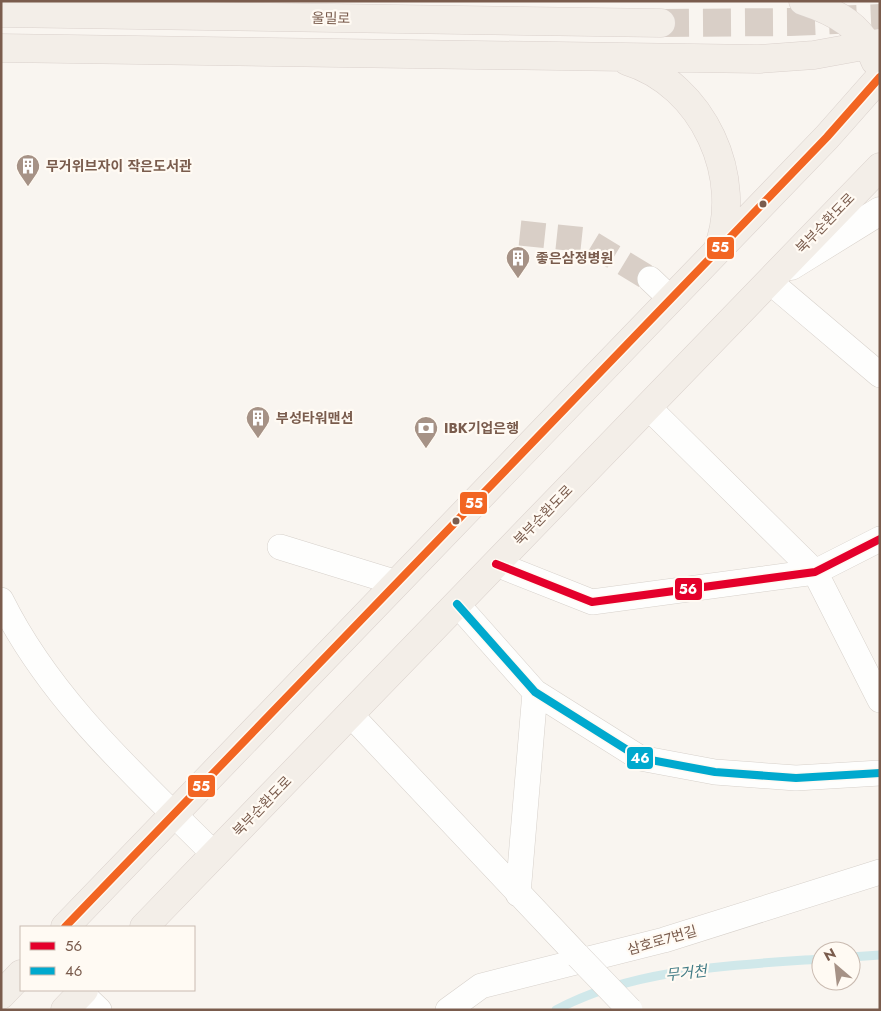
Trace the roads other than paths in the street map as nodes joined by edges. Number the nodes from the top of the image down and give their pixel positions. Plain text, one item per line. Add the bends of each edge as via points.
1 (803, 1) edge
2 (1, 13) edge
3 (661, 23) tunnel mouth
4 (875, 44) edge
5 (1, 48) edge
6 (613, 57) junction
7 (880, 78) edge
8 (880, 96) edge
9 (827, 137) junction
10 (880, 146) edge
11 (871, 176) edge
12 (880, 211) edge
13 (716, 252) junction
14 (650, 279) tunnel mouth
15 (769, 281) junction
16 (671, 299) junction
17 (880, 374) edge
18 (648, 406) junction
19 (880, 538) edge
20 (280, 547) dead end
21 (496, 564) junction
22 (815, 572) junction
23 (397, 583) junction
24 (1, 600) edge
25 (457, 604) junction
26 (535, 692) junction
27 (880, 700) edge
28 (350, 714) junction
29 (880, 774) edge
30 (174, 814) junction
31 (215, 855) junction
32 (880, 872) edge
33 (518, 894) junction
34 (67, 926) edge
35 (145, 926) edge
36 (20, 975) edge
37 (1, 995) edge
38 (448, 1010) edge
39 (630, 1010) edge

1 - 4 main road via 843,17
2 - 3 main road, 울밀로
4 - 6 main road via 814,55 759,59
4 - 7 main road
5 - 6 main road
6 - 13 main road via 651,72 673,87 691,102 711,135 725,183 727,203 723,235
7 - 9 main road
8 - 9 main road
9 - 13 main road
10 - 11 main road, 북부순환도로
11 - 15 main road, 북부순환도로
12 - 15 main road
13 - 16 main road
14 - 16 street
15 - 17 street
15 - 18 main road, 북부순환도로
16 - 23 main road
18 - 21 main road, 북부순환도로
18 - 22 street
19 - 22 street
20 - 23 street
21 - 22 street via 592,602
21 - 25 main road, 북부순환도로
22 - 27 street
23 - 30 main road
24 - 30 street via 15,628 50,681 110,750
25 - 26 street
25 - 28 main road, 북부순환도로
26 - 29 street via 640,758 715,772 796,778
26 - 33 street
28 - 31 main road, 북부순환도로
28 - 33 street
30 - 31 street
30 - 34 main road
31 - 35 main road, 북부순환도로
32 - 38 street, 삼호로7번길 via 664,940 481,986
33 - 39 street, bridge
36 - 37 main road

